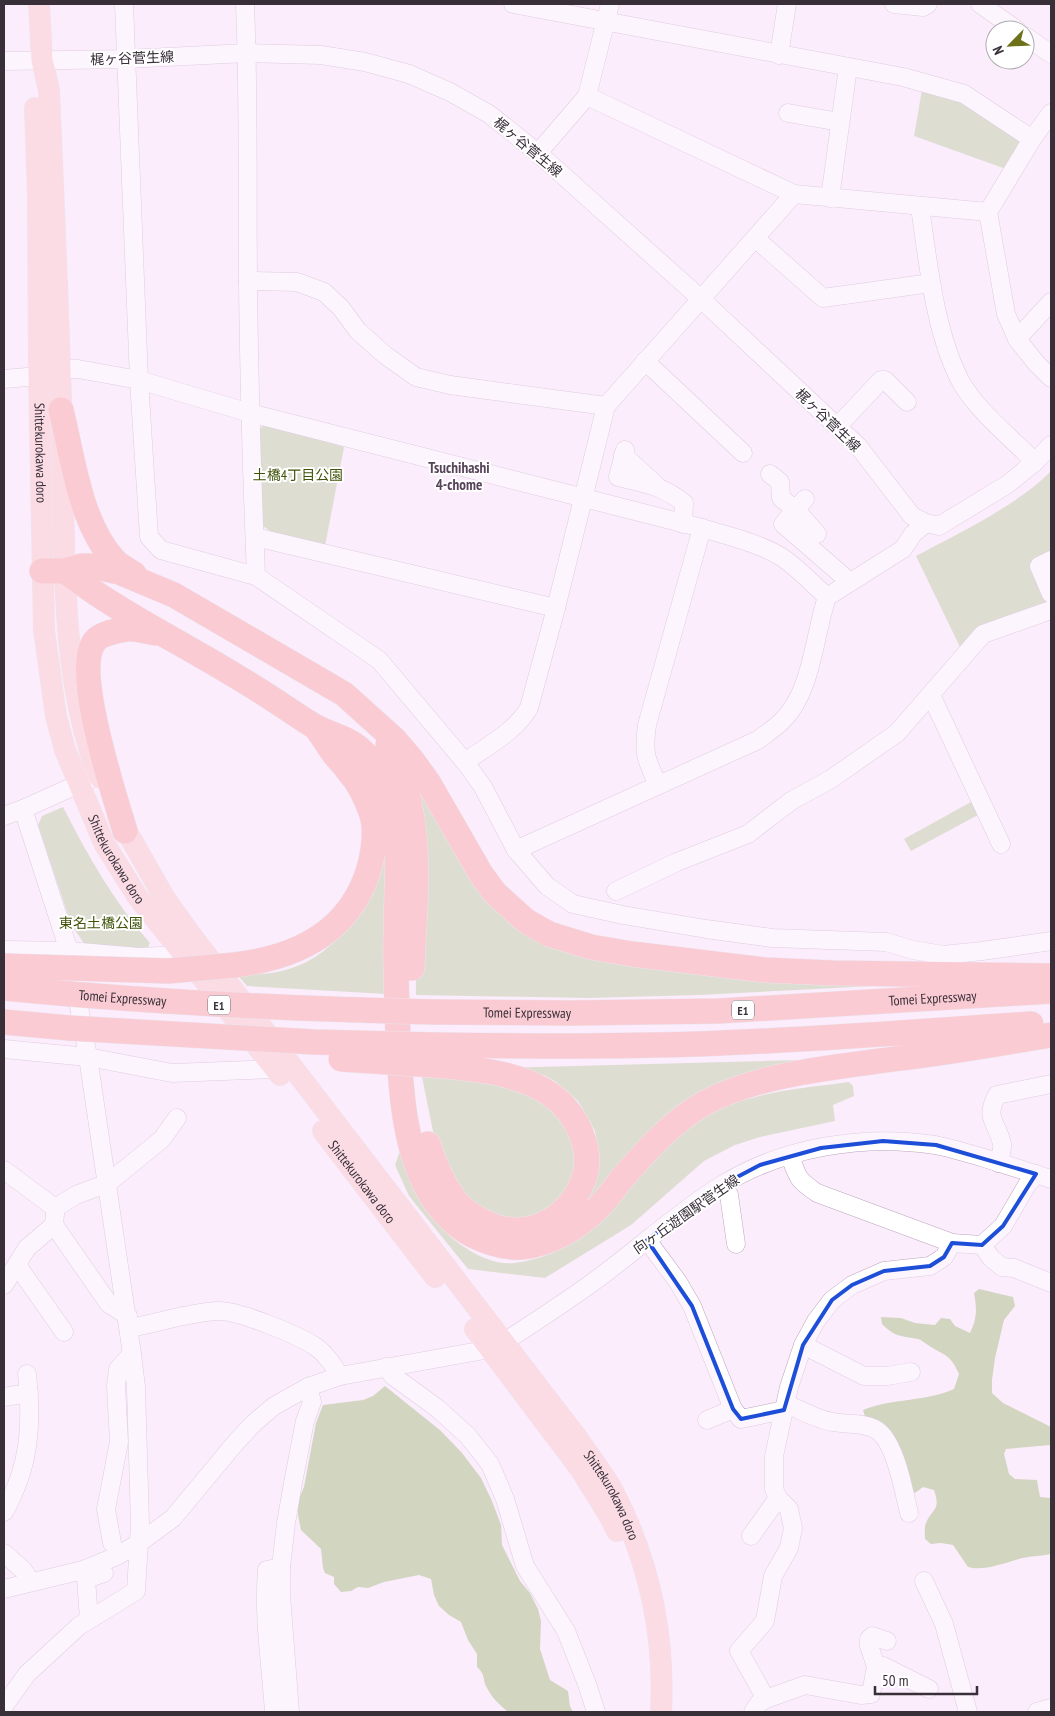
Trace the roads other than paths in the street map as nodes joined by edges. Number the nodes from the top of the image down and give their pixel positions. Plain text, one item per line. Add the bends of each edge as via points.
1 (39, 4) edge
2 (124, 4) edge
3 (245, 4) edge
4 (512, 4) edge
5 (610, 4) edge
6 (787, 4) edge
7 (894, 4) edge
8 (928, 4) edge
9 (980, 4) edge
10 (1003, 20) edge
11 (607, 23) junction
12 (1035, 43) edge
13 (247, 53) junction
14 (779, 54) junction
15 (1051, 54) edge
16 (127, 59) junction
17 (42, 60) junction
18 (4, 61) edge
19 (848, 67) junction
20 (587, 96) junction
21 (1051, 113) edge
22 (788, 114) dead end
23 (840, 122) junction
24 (1032, 139) junction
25 (538, 154) junction
26 (794, 194) junction
27 (830, 198) junction
28 (920, 207) junction
29 (988, 212) junction
30 (755, 238) junction
31 (248, 281) junction
32 (931, 283) junction
33 (700, 299) junction
34 (1051, 302) edge
35 (1017, 339) junction
36 (646, 361) junction
37 (60, 369) junction
38 (39, 376) junction
39 (1051, 378) edge
40 (4, 379) edge
41 (139, 380) junction
42 (907, 402) dead end
43 (606, 406) junction
44 (61, 410) junction
45 (250, 414) junction
46 (837, 426) junction
47 (1051, 445) edge
48 (624, 452) dead end
49 (743, 453) dead end
50 (1035, 462) junction
51 (770, 474) dead end
52 (584, 497) junction
53 (926, 523) junction
54 (683, 524) junction
55 (702, 528) junction
56 (255, 537) junction
57 (1051, 560) edge
58 (54, 571) junction
59 (256, 576) junction
60 (850, 582) junction
61 (146, 583) junction
62 (1051, 594) edge
63 (827, 597) junction
64 (556, 608) junction
65 (1051, 610) edge
66 (165, 634) junction
67 (931, 695) junction
68 (367, 714) junction
69 (318, 729) junction
70 (465, 762) junction
71 (95, 778) junction
72 (658, 785) junction
73 (23, 810) junction
74 (4, 816) edge
75 (125, 832) joint
76 (1001, 844) dead end
77 (516, 850) junction
78 (616, 891) dead end
79 (1051, 941) edge
80 (4, 950) edge
81 (69, 951) junction
82 (183, 955) junction
83 (4, 966) edge
84 (1051, 976) edge
85 (4, 988) edge
86 (1051, 991) edge
87 (4, 1022) edge
88 (1051, 1023) edge
89 (1051, 1035) edge
90 (4, 1049) edge
91 (434, 1055) junction
92 (88, 1057) junction
93 (276, 1070) junction
94 (1051, 1084) edge
95 (177, 1118) dead end
96 (790, 1156) junction
97 (998, 1163) junction
98 (4, 1170) edge
99 (1043, 1176) edge
100 (108, 1184) junction
101 (722, 1185) junction
102 (55, 1216) junction
103 (647, 1240) junction
104 (952, 1243) junction
105 (736, 1244) dead end
106 (982, 1245) junction
107 (17, 1264) junction
108 (1051, 1283) edge
109 (4, 1285) edge
110 (129, 1322) junction
111 (64, 1324) dead end
112 (497, 1345) junction
113 (803, 1345) junction
114 (132, 1354) junction
115 (386, 1367) junction
116 (911, 1372) dead end
117 (26, 1374) dead end
118 (340, 1376) junction
119 (308, 1388) junction
120 (29, 1393) junction
121 (4, 1398) edge
122 (785, 1407) junction
123 (733, 1409) junction
124 (707, 1420) dead end
125 (778, 1498) junction
126 (4, 1512) edge
127 (909, 1513) dead end
128 (751, 1536) dead end
129 (139, 1543) junction
130 (114, 1549) junction
131 (4, 1553) edge
132 (281, 1567) junction
133 (926, 1580) dead end
134 (31, 1582) junction
135 (4, 1589) edge
136 (89, 1619) junction
137 (886, 1641) dead end
138 (876, 1666) junction
139 (929, 1689) dead end
140 (766, 1699) junction
141 (4, 1706) edge
142 (1051, 1708) edge
143 (964, 1709) edge
144 (274, 1712) edge
145 (290, 1712) edge
146 (596, 1712) edge
147 (646, 1712) edge
148 (661, 1712) edge
149 (754, 1712) edge
150 (1037, 1712) edge

1 - 17 main road, Shittekurokawa doro
2 - 16 street
3 - 13 street
4 - 11 street
5 - 11 street
6 - 14 street
7 - 8 street via 923,7
9 - 10 street
11 - 14 street
11 - 20 street
12 - 15 street
13 - 16 street, 梶ヶ谷菅生線
13 - 25 street, 梶ヶ谷菅生線 via 322,55 366,62 409,74 489,114
13 - 31 street
14 - 19 street
16 - 17 street, 梶ヶ谷菅生線
16 - 41 street
17 - 18 street, 梶ヶ谷菅生線
17 - 37 main road, Shittekurokawa doro via 49,90
17 - 38 main road, Shittekurokawa doro via 35,90
19 - 23 street
19 - 24 street via 903,77 964,94
20 - 25 street
20 - 26 street
21 - 24 street
22 - 23 street
23 - 27 street
24 - 29 street
25 - 33 street, 梶ヶ谷菅生線
26 - 27 street
26 - 30 street
27 - 28 street
28 - 29 street
28 - 32 street
29 - 35 street via 1006,314
30 - 32 street via 823,298
30 - 33 street
31 - 43 street via 297,282 324,292 358,331 384,355 416,377 450,386
31 - 45 street
32 - 50 street via 948,354 963,385 982,409
33 - 36 street
33 - 46 street, 梶ヶ谷菅生線
34 - 35 street
35 - 39 street
36 - 43 street
36 - 49 street
37 - 41 street
37 - 44 main road, Shittekurokawa doro
38 - 40 street
38 - 58 main road, Shittekurokawa doro
41 - 45 street
41 - 59 street via 149,537 161,550
42 - 46 street via 885,380 881,380
43 - 52 street
44 - 58 main road, Shittekurokawa doro
44 - 61 highway via 85,509 96,534 116,561
45 - 52 street
45 - 56 street
46 - 53 street, 梶ヶ谷菅生線 via 858,446 912,516
47 - 50 street
48 - 54 street via 656,485 684,503
50 - 53 street via 1008,484 939,526
51 - 60 street via 780,482 781,498 801,505 816,536
52 - 54 street
52 - 64 street
53 - 60 street via 903,549
54 - 55 street
55 - 63 street via 758,545 780,556
55 - 72 street via 647,725 646,760
56 - 59 street
56 - 64 street
57 - 62 street via 1039,566
58 - 61 highway via 92,566
58 - 66 highway
58 - 71 main road, Shittekurokawa doro via 69,628 78,710
59 - 70 street via 379,660
60 - 63 street
61 - 68 highway via 174,595 263,645 344,694
63 - 72 street via 798,700 783,720 758,740
64 - 70 street via 529,708 515,726
65 - 67 street via 983,634
66 - 69 highway
66 - 71 highway via 127,629 96,640 90,649 87,668
67 - 76 street
67 - 78 street via 896,733 748,834
68 - 84 highway via 394,739 428,782 495,893 526,921 549,934 624,953 765,970
68 - 91 highway via 390,749 408,796 412,817 415,854 411,976 416,1083 428,1145 438,1172 455,1200 474,1217 493,1226 513,1231 535,1228 555,1218 572,1200 583,1180 586,1162 584,1143 577,1124 551,1095 532,1084
69 - 83 highway, bridge via 362,791 372,814 374,836 366,877 353,904 320,938 261,962 168,971
69 - 89 highway via 343,737 366,754 382,778 391,804 398,873 395,978 399,1062 407,1124 416,1163 427,1189 460,1228 482,1240 504,1247 528,1246 572,1229 604,1203 623,1177 679,1120 741,1088 791,1075
70 - 77 street via 484,788
71 - 73 street
71 - 75 highway
71 - 82 main road, Shittekurokawa doro via 104,843 137,896
72 - 77 street
73 - 74 street
73 - 81 street
75 - 112 main road, Shittekurokawa doro via 164,898
77 - 79 street via 547,886 573,904 623,915 772,938 886,942 943,954
80 - 81 street
81 - 82 street via 139,957
81 - 92 street
82 - 93 main road, Shittekurokawa doro
85 - 86 highway, Tomei Expressway / E1, bridge via 293,1009 573,1013 719,1012
87 - 91 highway, bridge via 314,1042
88 - 91 highway via 838,1037 576,1046
90 - 92 street
92 - 93 street via 172,1074
92 - 100 street
93 - 112 main road, Shittekurokawa doro
94 - 97 street via 997,1095 991,1117 1002,1145
95 - 100 street via 162,1139
96 - 97 street, 向ヶ丘遊園駅菅生線 via 821,1148 884,1141 936,1145
96 - 101 street, 向ヶ丘遊園駅菅生線 via 760,1165
96 - 104 street via 801,1183 817,1193
97 - 99 street, 向ヶ丘遊園駅菅生線
98 - 102 street
99 - 106 street via 1027,1185 1003,1226
100 - 102 street via 76,1195
100 - 110 street
101 - 103 street, 向ヶ丘遊園駅菅生線
101 - 105 street via 729,1195
102 - 107 street
102 - 110 street via 109,1304
103 - 112 street, 向ヶ丘遊園駅菅生線 via 589,1285
103 - 123 street via 692,1306
104 - 106 street
104 - 113 street via 944,1257 930,1266 884,1271 852,1285 832,1300
106 - 108 street via 1002,1267 1014,1268
107 - 109 street
107 - 111 street
110 - 114 street
110 - 118 street via 221,1311 232,1313 274,1327 317,1347
112 - 115 street
112 - 147 main road, Shittekurokawa doro via 581,1470 610,1517 626,1551 642,1615
112 - 148 main road, Shittekurokawa doro via 578,1439 613,1492 637,1544 657,1622
113 - 116 street via 864,1376
113 - 122 street
114 - 129 street via 138,1446
114 - 130 street via 118,1369 116,1386 119,1442 106,1510
115 - 118 street
115 - 146 street via 468,1436 490,1464 506,1499 525,1566 566,1630
117 - 120 street
118 - 119 street
119 - 129 street via 274,1406 254,1424 173,1518
119 - 132 street via 312,1402 293,1484
120 - 121 street
120 - 126 street via 29,1435 23,1470
122 - 123 street via 741,1419
122 - 125 street via 774,1456 774,1490
122 - 127 street via 831,1422 876,1429 897,1462
123 - 124 street
125 - 128 street
125 - 140 street via 789,1509 793,1528 789,1548 773,1576 765,1621 739,1651
129 - 130 street
129 - 136 street via 136,1591
130 - 134 street via 83,1570
130 - 136 street via 119,1566 86,1578
131 - 134 street
132 - 144 street via 267,1570 266,1586
132 - 145 street
133 - 143 street via 944,1624
134 - 135 street
136 - 141 street via 27,1674
137 - 138 street via 875,1636 869,1639
138 - 139 street via 883,1666
138 - 140 street via 871,1694 805,1685
140 - 149 street via 759,1702
142 - 150 street

